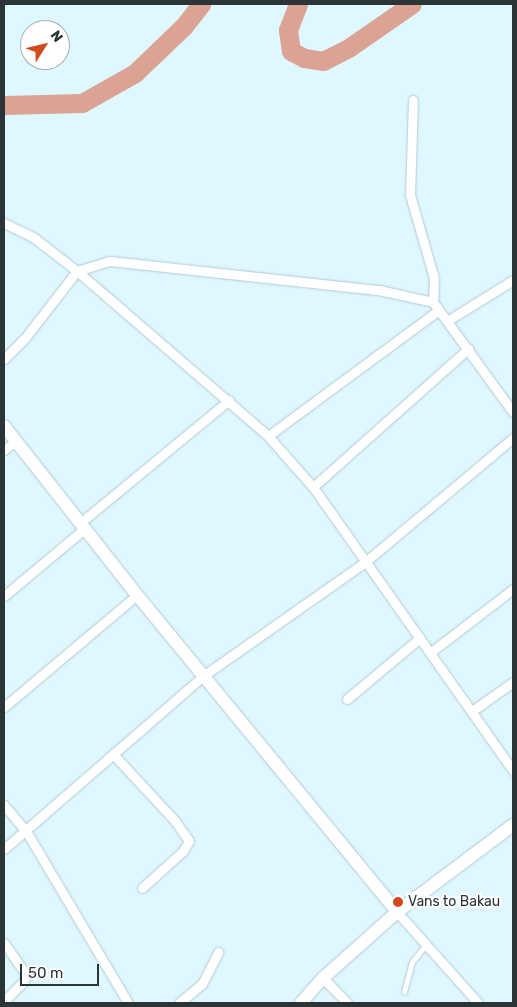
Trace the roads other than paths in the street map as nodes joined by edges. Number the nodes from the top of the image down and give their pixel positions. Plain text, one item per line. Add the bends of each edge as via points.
1 (413, 100) dead end
2 (4, 222) edge
3 (77, 271) junction
4 (513, 280) edge
5 (436, 306) junction
6 (447, 321) junction
7 (468, 349) junction
8 (4, 359) edge
9 (229, 400) junction
10 (513, 412) edge
11 (4, 426) edge
12 (268, 436) junction
13 (513, 438) edge
14 (16, 441) junction
15 (4, 450) edge
16 (313, 487) junction
17 (82, 526) junction
18 (364, 563) junction
19 (513, 589) edge
20 (137, 595) junction
21 (4, 596) edge
22 (420, 638) junction
23 (431, 652) junction
24 (203, 676) junction
25 (513, 682) edge
26 (347, 699) dead end
27 (4, 707) edge
28 (472, 711) junction
29 (113, 754) junction
30 (513, 770) edge
31 (4, 805) edge
32 (513, 825) edge
33 (26, 831) junction
34 (4, 849) edge
35 (142, 888) dead end
36 (397, 912) junction
37 (4, 944) edge
38 (426, 945) junction
39 (218, 952) dead end
40 (323, 978) junction
41 (404, 992) dead end
42 (4, 1001) edge
43 (128, 1003) edge
44 (179, 1003) edge
45 (302, 1003) edge
46 (348, 1003) edge
47 (478, 1003) edge

1 - 5 street via 410,195 434,278
2 - 3 street via 33,237
3 - 5 street via 110,261 379,290
3 - 8 street via 25,338
3 - 9 street
4 - 6 street
5 - 6 street
5 - 12 street
6 - 7 street
7 - 10 street
7 - 16 street
9 - 12 street
9 - 17 street
11 - 14 street
12 - 16 street
13 - 18 street
14 - 15 street
14 - 17 street
16 - 18 street
17 - 20 street
17 - 21 street
18 - 22 street
18 - 24 street
19 - 23 street
20 - 24 street
20 - 27 street
22 - 23 street
22 - 26 street
23 - 28 street
24 - 29 street
24 - 36 street
25 - 28 street
28 - 30 street
29 - 33 street
29 - 35 street via 176,821 189,841 183,851
31 - 33 street
32 - 36 street
33 - 34 street
33 - 43 street
36 - 38 street
36 - 40 street
37 - 42 street via 26,974 24,981
38 - 41 lane via 412,962
38 - 47 street
39 - 44 street via 202,984
40 - 45 street
40 - 46 street

